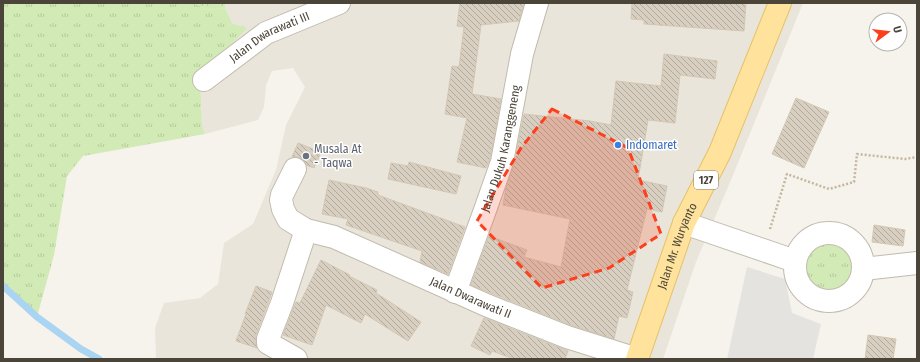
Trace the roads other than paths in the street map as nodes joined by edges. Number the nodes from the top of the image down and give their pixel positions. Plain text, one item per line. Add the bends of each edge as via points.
1 (339, 3) edge
2 (537, 3) edge
3 (780, 3) edge
4 (204, 80) dead end
5 (295, 169) dead end
6 (684, 223) junction
7 (306, 230) junction
8 (795, 261) junction
9 (917, 263) edge
10 (864, 269) junction
11 (456, 292) junction
12 (296, 359) edge
13 (637, 359) edge

1 - 4 street, Jalan Dwarawati III via 266,33
2 - 11 street, Jalan Dukuh Karanggeneng via 522,54 502,162
3 - 6 main road, Jalan Mr. Wuryanto / 127 via 720,152
5 - 7 street via 281,200 288,219
6 - 8 street
6 - 13 main road, Jalan Mr. Wuryanto / 127
7 - 11 street, Jalan Dwarawati II via 334,237
7 - 12 street via 268,339 268,343
8 - 10 street via 801,248 812,238 826,233 840,235 853,242 861,254
8 - 10 street via 799,283 814,298 825,302 847,297 855,290
9 - 10 street
11 - 13 street, Jalan Dwarawati II via 567,337

